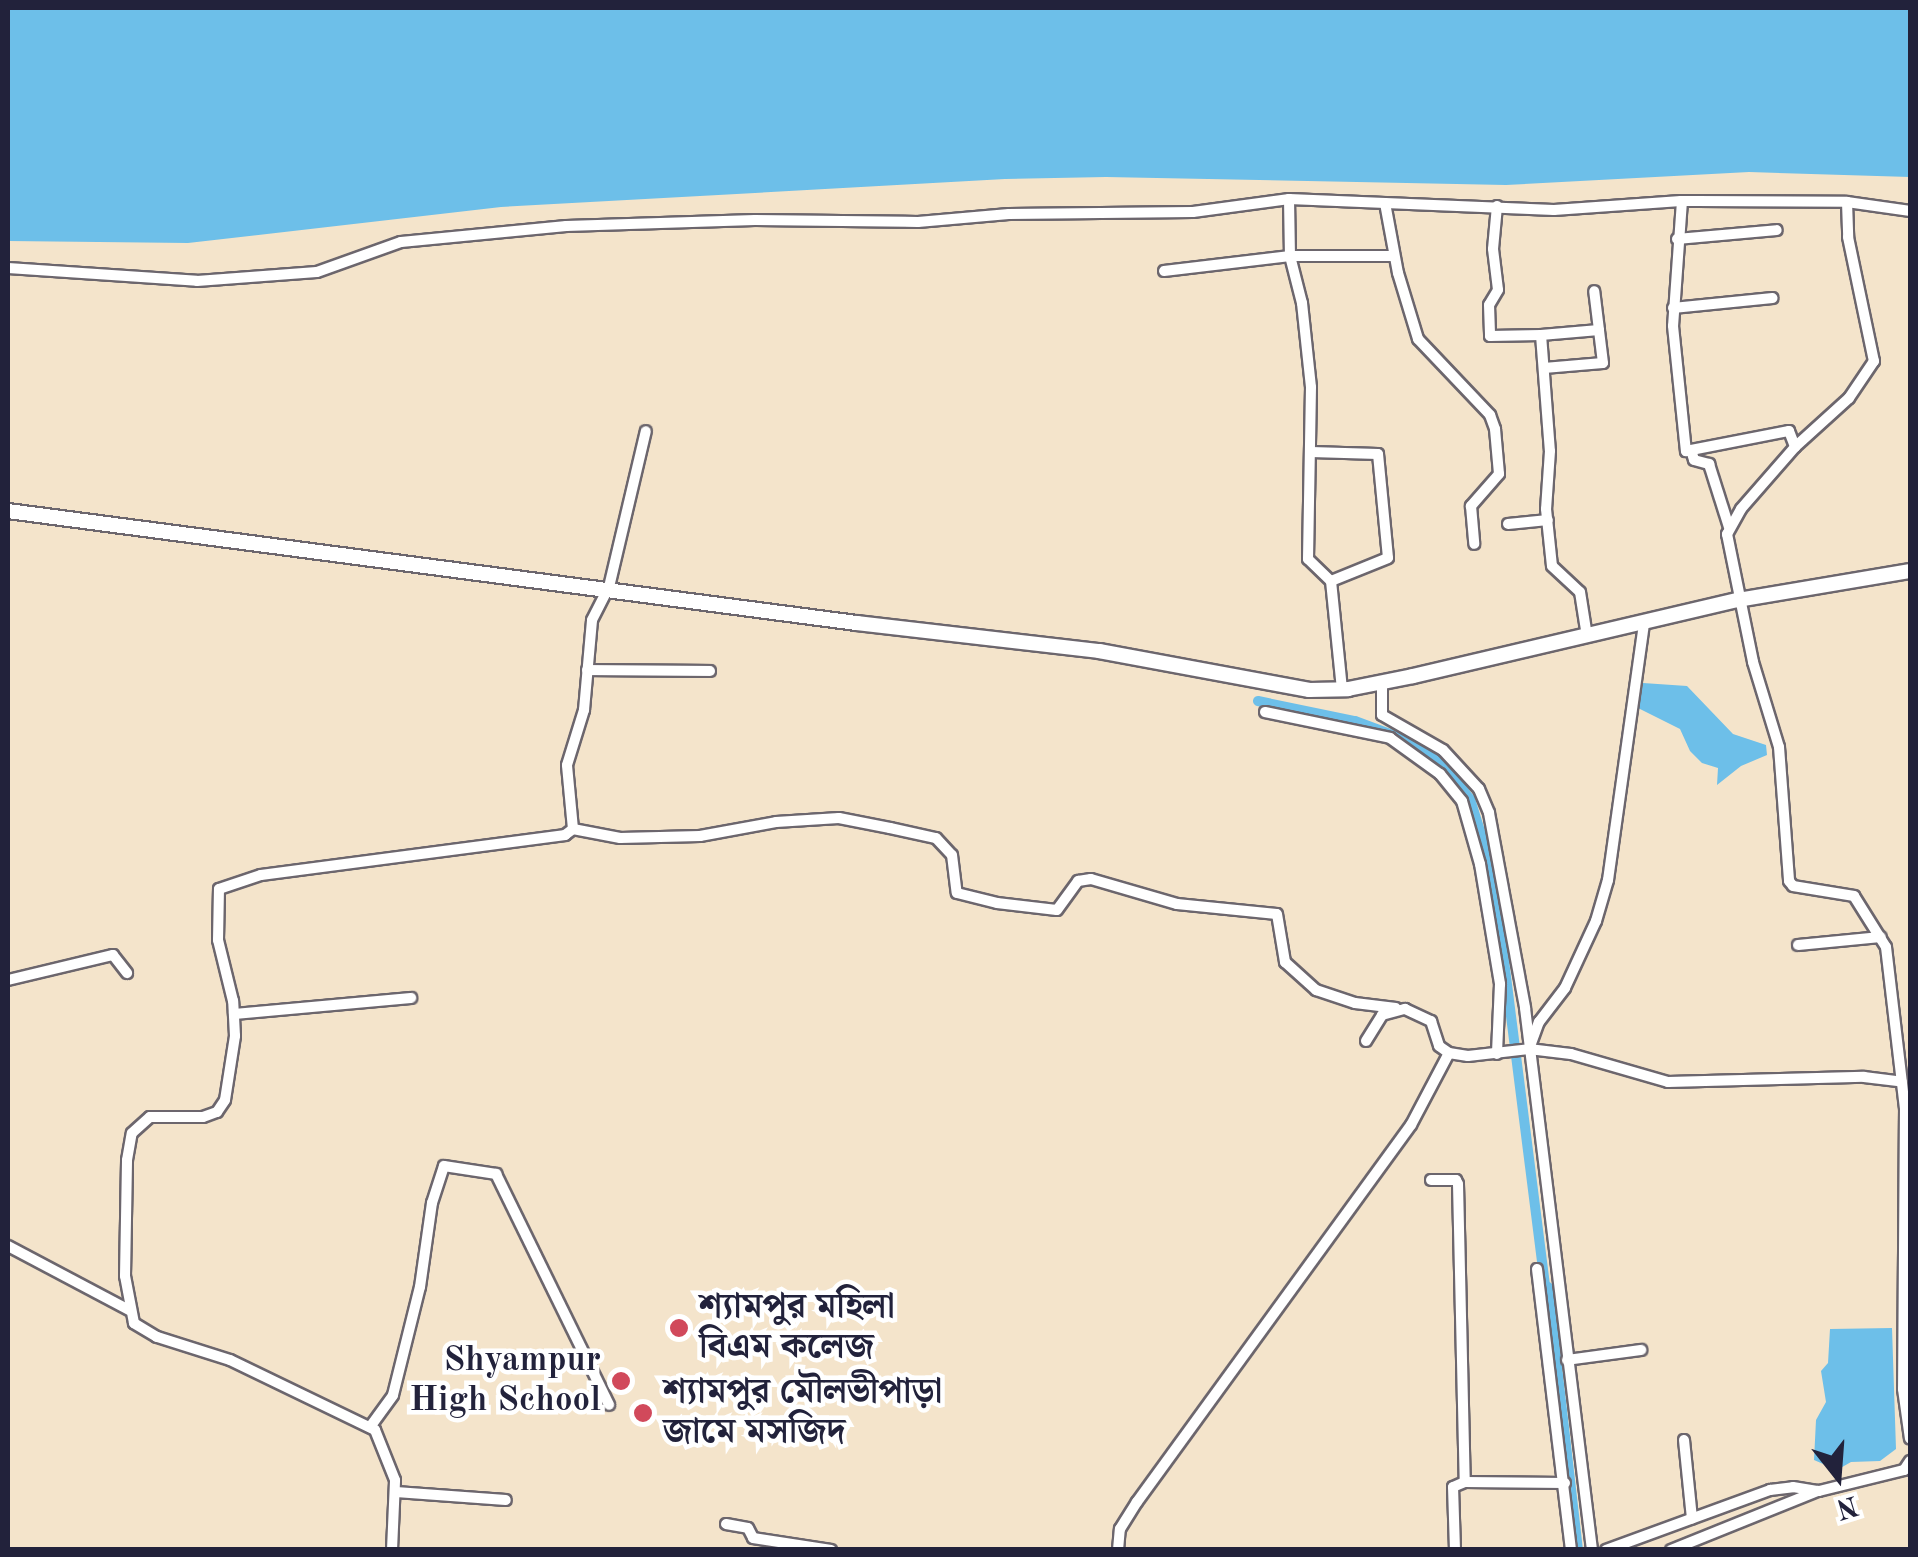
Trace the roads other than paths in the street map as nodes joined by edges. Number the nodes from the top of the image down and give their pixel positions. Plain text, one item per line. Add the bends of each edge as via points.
1 (1289, 199) junction
2 (1682, 201) junction
3 (1385, 202) junction
4 (1847, 202) junction
5 (1497, 206) junction
6 (1910, 211) edge
7 (1776, 230) dead end
8 (1677, 239) junction
9 (1290, 256) junction
10 (1394, 256) junction
11 (8, 268) edge
12 (1164, 272) dead end
13 (1594, 291) dead end
14 (1773, 298) dead end
15 (1673, 308) junction
16 (1599, 330) junction
17 (1541, 334) junction
18 (1544, 368) junction
19 (646, 431) dead end
20 (1796, 447) junction
21 (1691, 450) junction
22 (1311, 452) junction
23 (8, 511) edge
24 (1548, 520) junction
25 (1508, 524) dead end
26 (1730, 528) junction
27 (1474, 544) dead end
28 (1910, 570) edge
29 (1332, 581) junction
30 (608, 587) junction
31 (1738, 600) junction
32 (1644, 622) junction
33 (1587, 636) junction
34 (587, 670) junction
35 (710, 671) dead end
36 (1382, 682) junction
37 (1342, 689) junction
38 (1265, 712) dead end
39 (572, 830) junction
40 (1489, 873) junction
41 (1880, 937) junction
42 (1798, 944) dead end
43 (127, 973) dead end
44 (8, 980) edge
45 (411, 998) dead end
46 (1396, 1008) junction
47 (234, 1014) junction
48 (1366, 1041) dead end
49 (1526, 1051) junction
50 (1449, 1053) junction
51 (1502, 1054) junction
52 (1902, 1082) junction
53 (1908, 1108) edge
54 (1432, 1180) dead end
55 (8, 1246) edge
56 (1537, 1268) dead end
57 (129, 1310) junction
58 (1642, 1350) dead end
59 (1567, 1360) junction
60 (609, 1405) dead end
61 (370, 1428) junction
62 (1684, 1440) dead end
63 (1910, 1440) edge
64 (1908, 1467) edge
65 (1465, 1482) junction
66 (1565, 1482) junction
67 (1819, 1491) junction
68 (396, 1492) junction
69 (506, 1500) dead end
70 (1692, 1519) junction
71 (726, 1524) dead end
72 (392, 1550) edge
73 (831, 1550) edge
74 (1118, 1550) edge
75 (1455, 1550) edge
76 (1571, 1550) edge
77 (1592, 1550) edge
78 (1606, 1550) edge
79 (1671, 1550) edge

1 - 3 street
1 - 9 street
1 - 11 street via 1193,212 566,226 401,242 317,272 197,281
2 - 4 street
2 - 5 street via 1554,210
2 - 8 street
3 - 5 street
3 - 10 street
4 - 6 street
4 - 20 street via 1848,238 1874,362 1849,398
5 - 17 street via 1492,249 1498,290 1489,305 1490,336
7 - 8 street
8 - 15 street
9 - 10 street
9 - 12 street
9 - 22 street via 1311,387
10 - 27 street via 1418,338 1490,414 1495,429 1499,474 1472,506
13 - 16 street
14 - 15 street
15 - 21 street via 1686,451
16 - 17 street
16 - 18 street via 1603,363
17 - 18 street
18 - 24 street
19 - 30 street
20 - 21 street via 1790,431
20 - 26 street
21 - 26 street via 1694,460 1709,464
22 - 29 street via 1308,559
22 - 29 street via 1378,454 1388,558
23 - 30 street
24 - 25 street
24 - 33 street via 1552,566 1580,592
26 - 31 street
28 - 31 street
29 - 37 street
30 - 34 street via 592,620
30 - 37 street via 1174,662 1309,690
31 - 32 street
31 - 41 street via 1779,747 1789,881 1854,896
32 - 33 street
32 - 49 street via 1608,880 1565,988
33 - 36 street
34 - 35 street
34 - 39 street via 584,710 567,765
36 - 37 street
36 - 40 street via 1382,714 1443,750 1479,789 1489,814
38 - 40 street via 1390,738 1415,752 1462,801
39 - 46 street via 620,838 700,836 839,818 890,828 936,838 952,854 957,892 997,903 1058,910 1078,880 1091,879 1177,904 1276,914 1285,962 1316,990
39 - 47 street via 262,874 219,889 218,940
40 - 49 street
40 - 51 street
41 - 42 street
41 - 52 street via 1892,980
43 - 44 street via 113,955
45 - 47 street
46 - 48 street via 1382,1015
46 - 50 street via 1430,1021 1439,1046
47 - 57 street via 228,1084 217,1112 150,1118 132,1133
49 - 51 street
49 - 52 street via 1571,1054 1668,1082
49 - 59 street
50 - 51 street
50 - 74 street via 1411,1125 1136,1502 1120,1529
52 - 53 street
53 - 63 street via 1903,1389
54 - 65 street via 1458,1184
55 - 57 street
56 - 66 street
57 - 61 street via 134,1324 157,1337 230,1360
58 - 59 street
59 - 77 street
60 - 61 street via 496,1174 444,1166 393,1395
61 - 68 street via 384,1445
62 - 70 street
64 - 67 street
65 - 66 street
65 - 75 street via 1454,1487
66 - 76 street
67 - 70 street via 1770,1490
67 - 79 street
68 - 69 street
68 - 72 street
70 - 78 street
71 - 73 street via 748,1528 752,1538

